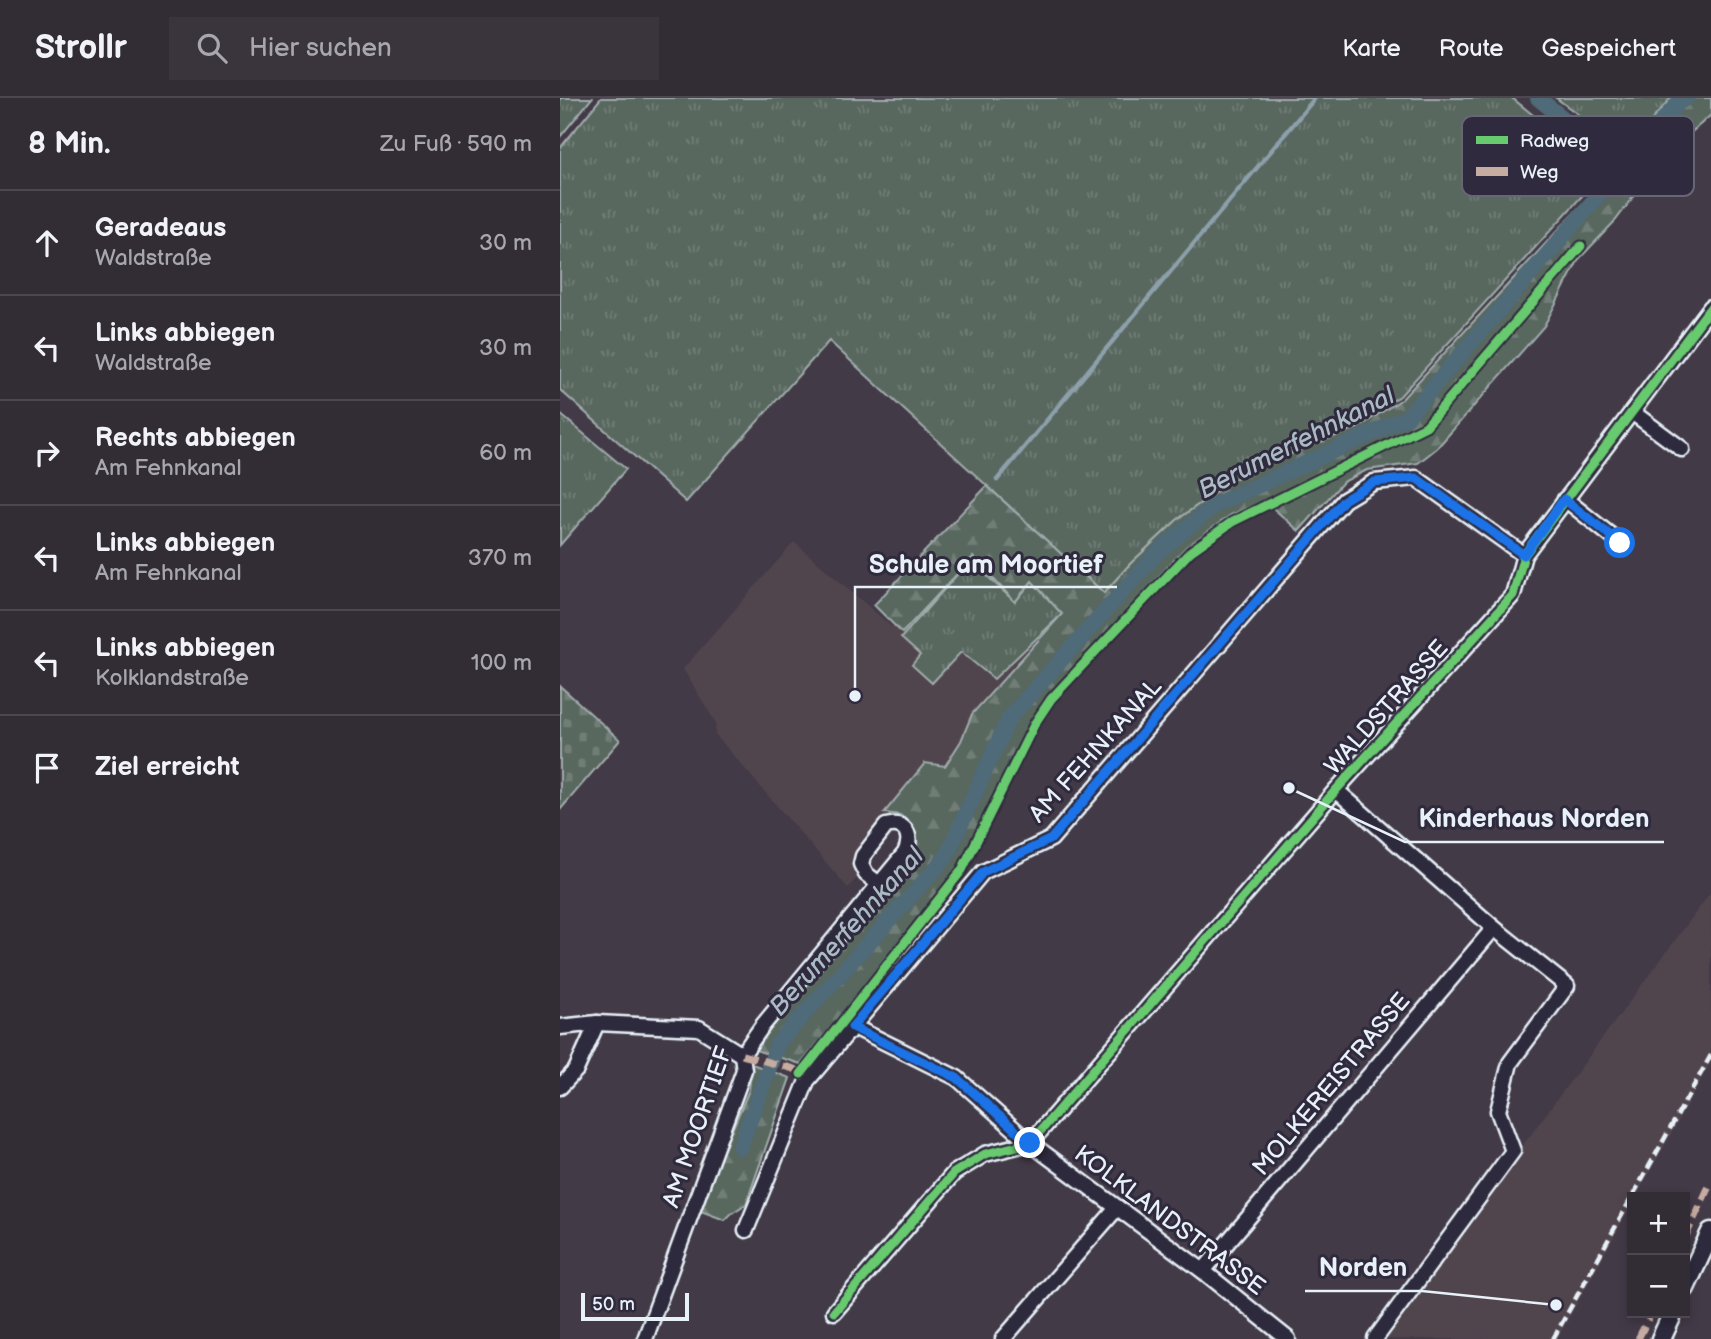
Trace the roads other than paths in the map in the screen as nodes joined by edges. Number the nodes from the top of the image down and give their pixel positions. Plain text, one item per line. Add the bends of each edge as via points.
1 (1711, 307) edge
2 (1705, 326) edge
3 (1632, 412) junction
4 (1682, 449) dead end
5 (1564, 499) junction
6 (1620, 543) dead end
7 (1524, 555) junction
8 (1336, 790) junction
9 (879, 884) dead end
10 (1494, 928) junction
11 (597, 1023) junction
12 (560, 1027) edge
13 (852, 1027) junction
14 (742, 1055) junction
15 (560, 1087) edge
16 (1030, 1143) junction
17 (1117, 1208) junction
18 (746, 1230) dead end
19 (1711, 1233) edge
20 (1203, 1271) junction
21 (1690, 1277) edge
22 (834, 1312) dead end
23 (1671, 1318) edge
24 (1285, 1338) edge
25 (645, 1339) edge
26 (1003, 1339) edge
27 (1374, 1339) edge
28 (1661, 1339) edge

1 - 2 street, WALDSTRASSE
2 - 3 street, WALDSTRASSE
3 - 4 street
3 - 5 street, WALDSTRASSE
5 - 6 street
5 - 7 street, WALDSTRASSE
7 - 8 street, WALDSTRASSE via 1513,595
7 - 13 street, AM FEHNKANAL via 1416,478 1374,482 1344,500 1051,839 983,872
8 - 10 street
8 - 16 street, WALDSTRASSE
9 - 14 street, AM MOORTIEF
10 - 20 street, MOLKEREISTRASSE
10 - 27 street via 1567,986 1510,1063 1498,1111 1513,1151
11 - 12 street
11 - 14 street via 699,1028
11 - 15 street via 576,1069
13 - 16 street, KOLKLANDSTRASSE via 957,1078
13 - 18 street, AM FEHNKANAL via 807,1081
14 - 25 street, AM MOORTIEF via 744,1070
16 - 17 street, KOLKLANDSTRASSE
16 - 22 street via 985,1154 954,1173
17 - 20 street, KOLKLANDSTRASSE
17 - 26 street
19 - 21 main road
20 - 24 street, KOLKLANDSTRASSE
23 - 28 main road

